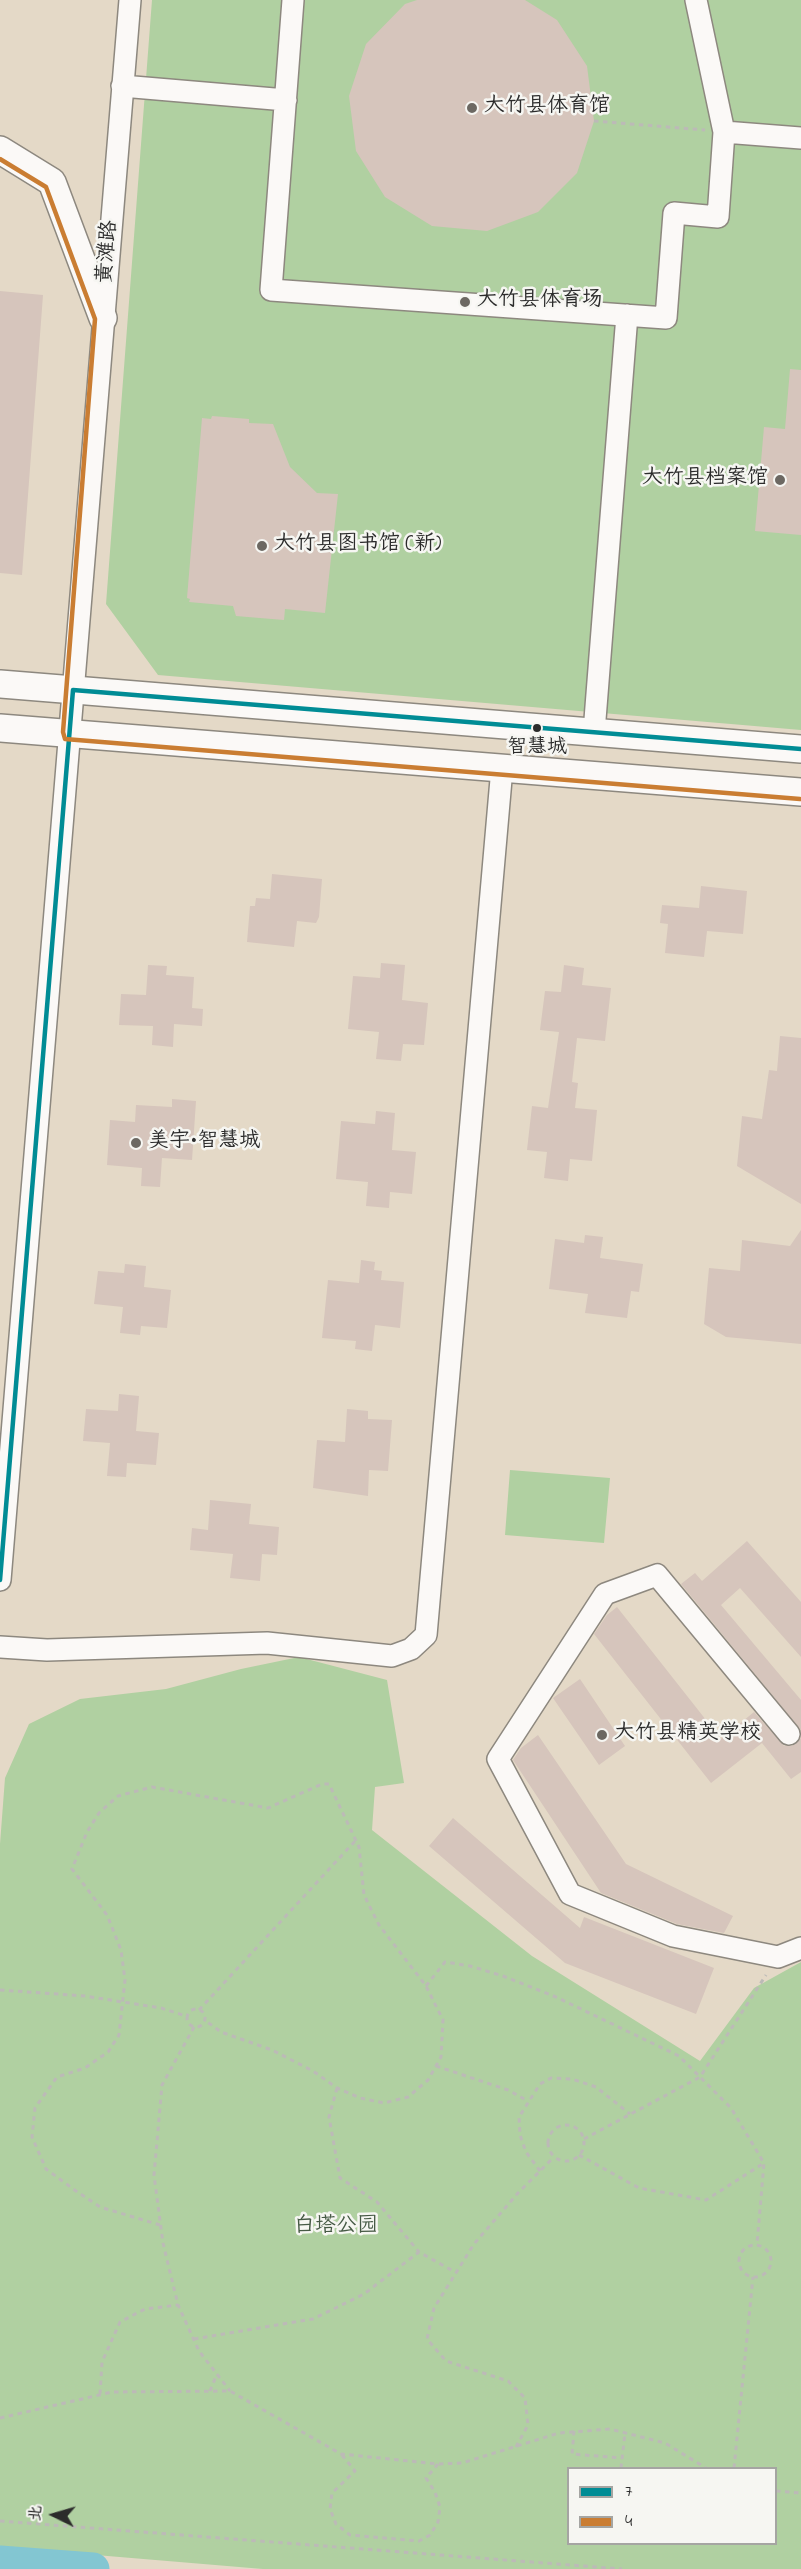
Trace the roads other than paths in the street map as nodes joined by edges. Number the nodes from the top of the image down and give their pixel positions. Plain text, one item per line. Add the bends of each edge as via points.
1 (130, 0) edge
2 (293, 0) edge
3 (696, 0) edge
4 (123, 86) junction
5 (286, 100) junction
6 (724, 132) junction
7 (801, 138) edge
8 (0, 150) edge
9 (627, 315) junction
10 (103, 318) junction
11 (0, 684) edge
12 (73, 690) junction
13 (0, 728) edge
14 (594, 732) junction
15 (69, 733) junction
16 (801, 749) edge
17 (502, 768) junction
18 (801, 792) edge
19 (0, 1580) edge
20 (0, 1647) edge
21 (789, 1734) dead end
22 (801, 1948) edge

1 - 4 street, 黄滩路
2 - 5 street
3 - 6 street
4 - 5 street
4 - 10 street, 黄滩路
5 - 9 street via 271,290
6 - 7 street
6 - 9 street via 718,217 674,213 666,318
8 - 10 main road via 52,182
9 - 14 street
10 - 12 street, 黄滩路
11 - 12 main road
12 - 14 main road
12 - 15 street, 黄滩路
13 - 15 main road
14 - 16 main road
15 - 17 main road
15 - 19 street, 黄滩路
17 - 18 main road
17 - 20 street via 426,1635 411,1649 392,1656 267,1643 47,1650
21 - 22 street via 657,1575 605,1594 498,1759 570,1894 673,1936 778,1957

